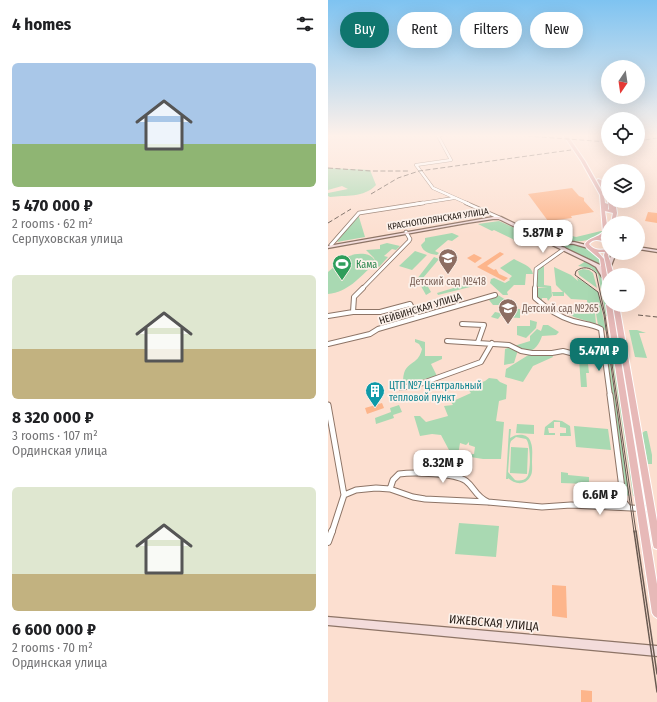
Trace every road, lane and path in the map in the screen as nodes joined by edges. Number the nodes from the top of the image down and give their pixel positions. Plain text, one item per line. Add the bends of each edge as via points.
1 (418, 169) edge
2 (588, 169) edge
3 (592, 169) edge
4 (601, 184) edge
5 (601, 196) edge
6 (455, 198) junction
7 (604, 208) edge
8 (606, 208) edge
9 (612, 208) edge
10 (493, 217) junction
11 (406, 232) junction
12 (595, 238) junction
13 (546, 240) junction
14 (590, 240) junction
15 (601, 240) edge
16 (574, 243) junction
17 (330, 246) edge
18 (564, 249) junction
19 (591, 249) junction
20 (645, 249) edge
21 (601, 251) edge
22 (657, 251) edge
23 (607, 260) edge
24 (611, 260) edge
25 (609, 266) joint
26 (603, 268) edge
27 (601, 272) edge
28 (495, 295) dead end
29 (353, 312) junction
30 (610, 312) edge
31 (617, 312) edge
32 (328, 316) edge
33 (417, 317) junction
34 (462, 324) dead end
35 (447, 341) dead end
36 (478, 342) junction
37 (492, 343) junction
38 (328, 344) edge
39 (604, 349) junction
40 (616, 350) junction
41 (605, 357) junction
42 (401, 388) dead end
43 (328, 405) edge
44 (390, 489) junction
45 (344, 495) junction
46 (488, 502) junction
47 (628, 507) junction
48 (641, 508) junction
49 (651, 509) junction
50 (328, 542) edge
51 (657, 545) edge
52 (657, 613) edge
53 (328, 621) edge
54 (657, 650) edge

1 - 6 street via 433,188
2 - 5 main road
3 - 4 main road
6 - 10 street
6 - 17 street via 359,213
7 - 12 main road via 605,232
8 - 9 main road via 609,212
10 - 11 main road, КРАСНОПОЛЯНСКАЯ УЛИЦА
10 - 13 main road, КРАСНОПОЛЯНСКАЯ УЛИЦА
11 - 17 main road, КРАСНОПОЛЯНСКАЯ УЛИЦА
11 - 29 street via 410,239 354,297
12 - 14 main road
12 - 15 main road
13 - 16 main road
13 - 18 main road, КРАСНОПОЛЯНСКАЯ УЛИЦА
14 - 16 main road
14 - 19 main road via 587,244
16 - 19 main road
18 - 27 main road, КРАСНОПОЛЯНСКАЯ УЛИЦА via 598,266
18 - 39 street via 536,269 535,298 568,319 600,327
19 - 21 main road
19 - 26 main road via 602,260
20 - 22 main road
23 - 25 main road
24 - 25 main road
28 - 33 street, НЕЙВИНСКАЯ УЛИЦА
29 - 32 street
29 - 33 street via 380,312 410,304
30 - 40 main road
31 - 49 main road
33 - 38 street, НЕЙВИНСКАЯ УЛИЦА via 378,328 370,334
34 - 36 street via 484,325
35 - 36 street
36 - 37 street
37 - 41 street via 532,353 566,351 578,355
37 - 42 street via 481,362 420,384
39 - 40 street
39 - 41 street
40 - 48 main road
41 - 47 street via 622,496
43 - 45 street
44 - 45 street via 366,488
44 - 46 street via 425,499
44 - 46 street via 392,480 398,474 452,476 471,484 478,496
45 - 50 street
46 - 47 street via 542,508 572,505
47 - 48 street
48 - 49 street
48 - 52 main road
49 - 51 main road
53 - 54 main road, ИЖЕВСКАЯ УЛИЦА

